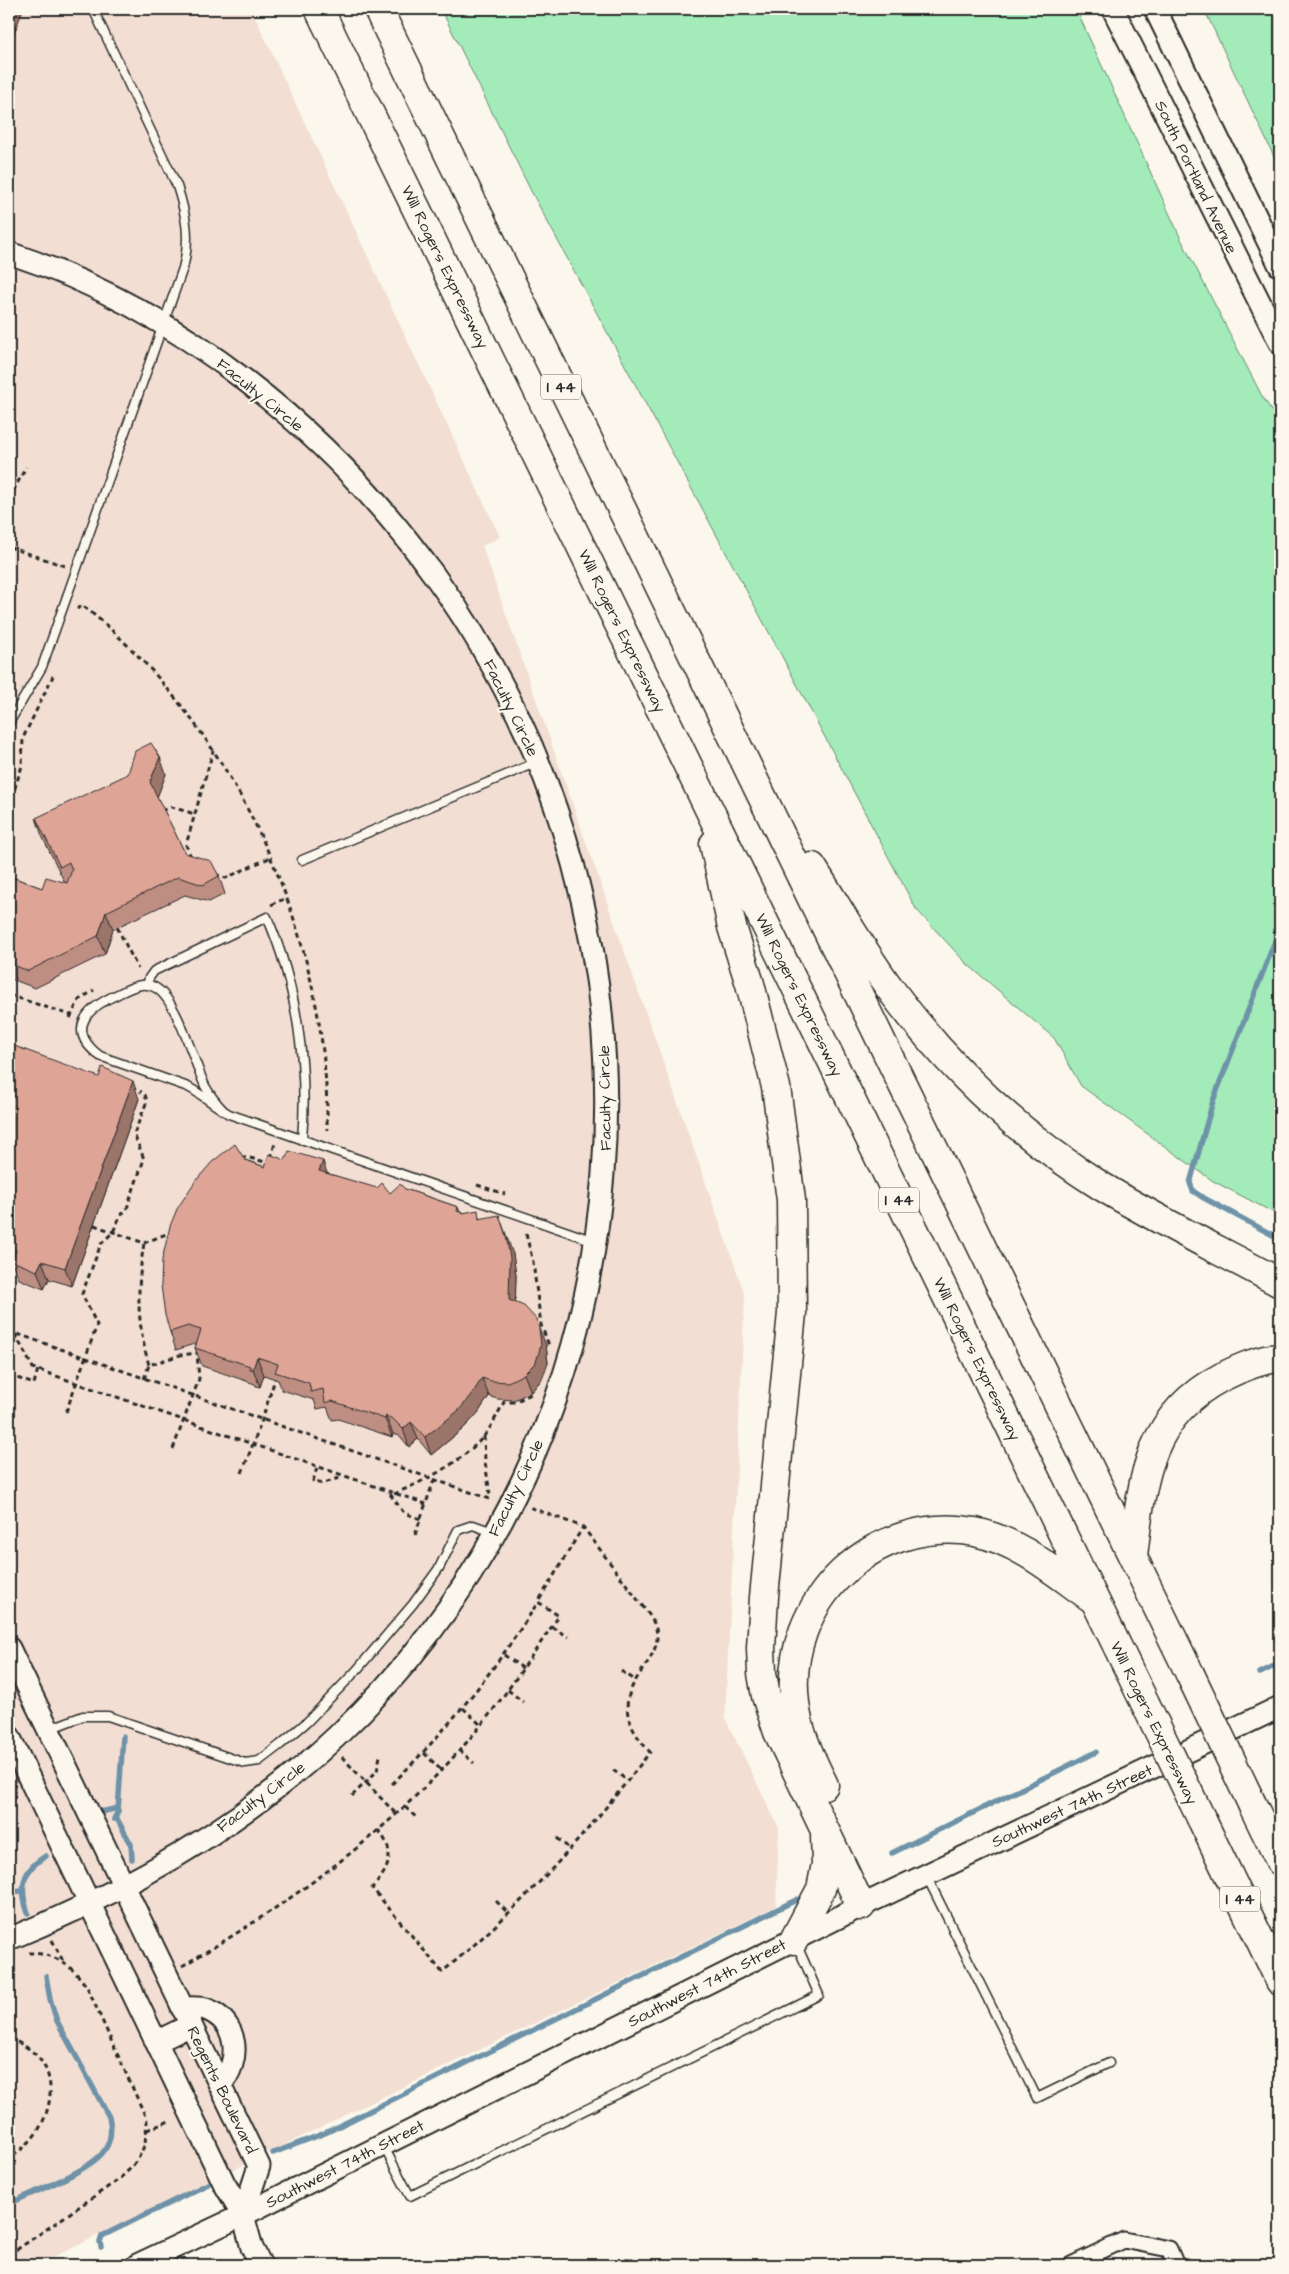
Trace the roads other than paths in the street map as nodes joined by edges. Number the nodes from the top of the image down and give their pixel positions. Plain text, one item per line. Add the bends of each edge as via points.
1 (93, 9) edge
2 (319, 9) edge
3 (378, 9) edge
4 (1113, 9) edge
5 (1155, 9) edge
6 (9, 253) edge
7 (1280, 266) edge
8 (161, 324) junction
9 (1280, 343) edge
10 (9, 723) edge
11 (537, 762) junction
12 (744, 764) junction
13 (704, 800) junction
14 (302, 860) dead end
15 (147, 985) junction
16 (223, 1110) junction
17 (302, 1140) junction
18 (596, 1242) junction
19 (1280, 1283) edge
20 (1280, 1358) edge
21 (495, 1533) junction
22 (1132, 1556) junction
23 (1094, 1600) junction
24 (9, 1648) edge
25 (1280, 1707) edge
26 (48, 1729) junction
27 (9, 1736) edge
28 (825, 1829) junction
29 (1280, 1861) edge
30 (927, 1875) junction
31 (124, 1886) junction
32 (870, 1902) junction
33 (89, 1903) junction
34 (9, 1939) edge
35 (794, 1940) junction
36 (1280, 1980) edge
37 (187, 2016) junction
38 (156, 2042) junction
39 (1109, 2063) dead end
40 (220, 2085) junction
41 (383, 2145) junction
42 (243, 2215) junction
43 (137, 2265) edge
44 (260, 2265) edge
45 (1070, 2265) edge
46 (1176, 2265) edge

1 - 8 lane via 177,186 185,211 188,228 186,256
2 - 13 highway, Will Rogers Expressway / I 44
3 - 12 highway, I 44
4 - 9 street, South Portland Avenue
5 - 7 street
6 - 8 street, Faculty Circle via 82,283
8 - 10 lane via 42,667
8 - 11 street, Faculty Circle via 227,367 276,405 329,453 397,526 452,600 482,649
11 - 14 lane
11 - 18 street, Faculty Circle via 560,822 579,886 593,947 602,1010 607,1122
12 - 19 highway via 894,994 974,1084 1020,1127 1101,1186
12 - 22 highway, I 44
13 - 23 highway, Will Rogers Expressway / I 44
13 - 28 highway via 732,927 776,1087 791,1200 792,1313 764,1597 762,1673 778,1732
15 - 16 lane via 155,987 170,1004 206,1087
15 - 16 lane via 130,988 91,1009 86,1014 83,1028 88,1044 100,1056 188,1087
15 - 17 lane via 154,971 267,916 276,936 291,995 300,1049 304,1093
16 - 17 lane
17 - 18 lane
18 - 21 street, Faculty Circle via 581,1314 551,1412
20 - 22 highway via 1257,1362 1212,1382 1194,1394 1164,1429 1147,1464
21 - 26 lane via 473,1525 458,1530 439,1568 388,1636 306,1722 259,1762 245,1763 108,1716 83,1716
21 - 31 street, Faculty Circle via 436,1623 373,1700 337,1736 252,1808
22 - 29 highway, I 44, bridge
23 - 32 highway via 1022,1551 998,1539 974,1532 933,1531 892,1539 874,1548 844,1570 821,1597 804,1631 797,1655 795,1704 811,1758
23 - 36 highway, Will Rogers Expressway / I 44, bridge
24 - 26 street, Regents Boulevard
25 - 30 street, Southwest 74th Street
26 - 31 street, Regents Boulevard
27 - 33 street
28 - 32 highway
28 - 35 highway via 826,1864 821,1889
30 - 32 street, Southwest 74th Street
30 - 39 lane via 1036,2098
31 - 33 street, Faculty Circle
31 - 37 street, Regents Boulevard
32 - 35 street, Southwest 74th Street
33 - 34 street, Faculty Circle
33 - 38 street
35 - 41 street, Southwest 74th Street
35 - 41 lane via 819,1995 410,2196
37 - 38 street
37 - 40 street, Regents Boulevard
37 - 40 street via 204,2008 224,2021 231,2032 235,2042 234,2061
38 - 42 street via 224,2183
40 - 42 street, Regents Boulevard via 258,2166
41 - 42 street, Southwest 74th Street
42 - 43 street, Southwest 74th Street
42 - 44 street
45 - 46 street via 1124,2240 1169,2250

